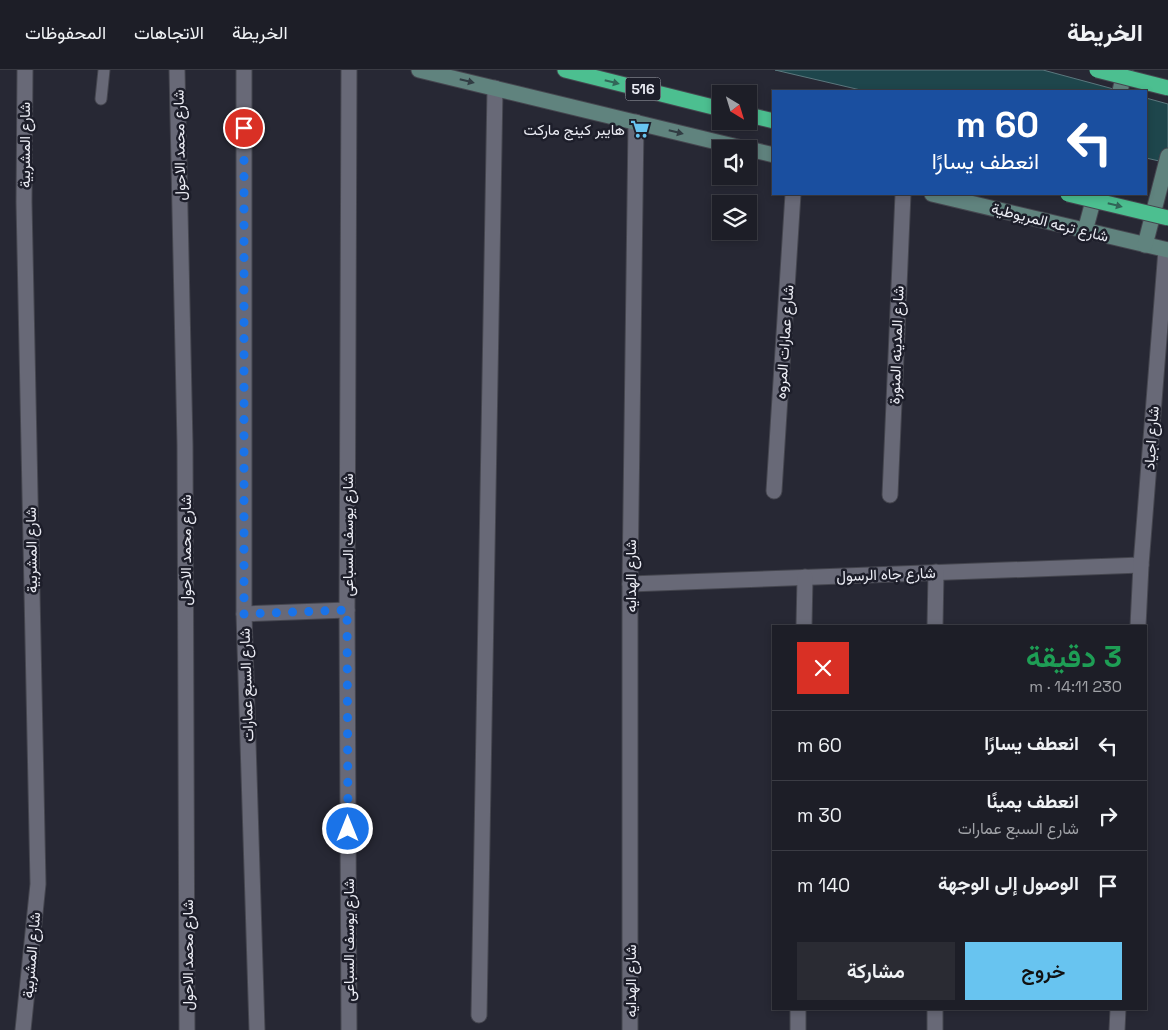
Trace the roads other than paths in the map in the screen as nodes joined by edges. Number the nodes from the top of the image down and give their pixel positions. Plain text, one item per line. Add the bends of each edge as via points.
1 (25, 70) edge
2 (104, 70) edge
3 (177, 70) edge
4 (244, 70) edge
5 (349, 70) edge
6 (419, 70) edge
7 (565, 70) edge
8 (1096, 70) edge
9 (1125, 70) edge
10 (495, 88) junction
11 (1168, 88) edge
12 (1120, 90) edge
13 (101, 99) dead end
14 (712, 106) edge
15 (758, 117) edge
16 (772, 121) edge
17 (636, 122) junction
18 (712, 140) edge
19 (757, 151) edge
20 (772, 155) edge
21 (1168, 156) edge
22 (793, 195) edge
23 (903, 195) edge
24 (936, 195) edge
25 (1072, 195) edge
26 (1094, 195) edge
27 (1168, 218) edge
28 (1085, 231) junction
29 (1145, 245) junction
30 (1167, 250) edge
31 (774, 491) dead end
32 (890, 495) dead end
33 (1141, 565) junction
34 (936, 572) junction
35 (805, 577) junction
36 (630, 584) junction
37 (347, 610) junction
38 (244, 614) junction
39 (804, 625) edge
40 (936, 625) edge
41 (1138, 625) edge
42 (798, 1010) edge
43 (935, 1010) edge
44 (1118, 1010) edge
45 (479, 1015) dead end
46 (24, 1030) edge
47 (187, 1030) edge
48 (257, 1030) edge
49 (349, 1030) edge
50 (630, 1030) edge
51 (798, 1030) edge
52 (934, 1030) edge
53 (1117, 1030) edge

1 - 46 street, شارع المشربية via 24,211 38,884
2 - 13 lane
3 - 47 street, شارع محمد الاحول via 185,455
4 - 38 street, شارع السبع عمارات
5 - 37 street, شارع يوسف السباعى
6 -> 10 main road
7 -> 14 highway, 516
8 - 11 highway, bridge
9 - 12 main road
10 - 17 main road
10 - 45 street
15 - 16 highway
17 -> 18 main road
17 - 36 street, شارع الهدايه
19 - 20 main road
21 - 29 main road
22 - 31 street, شارع عمارات المروه
23 - 32 street, شارع المدينه المنورة
24 - 28 main road, شارع ترعه المريوطية
25 -> 27 highway, bridge
26 - 28 main road
28 - 29 main road, شارع ترعه المريوطية
29 - 30 main road, شارع ترعه المريوطية
30 - 33 street, شارع اجياد
33 - 34 street, شارع جاه الرسول
33 - 41 street, شارع اجياد
34 - 35 street, شارع جاه الرسول
34 - 40 street
35 - 36 street, شارع جاه الرسول
35 - 39 street
36 - 50 street, شارع الهدايه
37 - 38 street
37 - 49 street, شارع يوسف السباعى
38 - 48 street, شارع السبع عمارات
42 - 51 street
43 - 52 street
44 - 53 street

